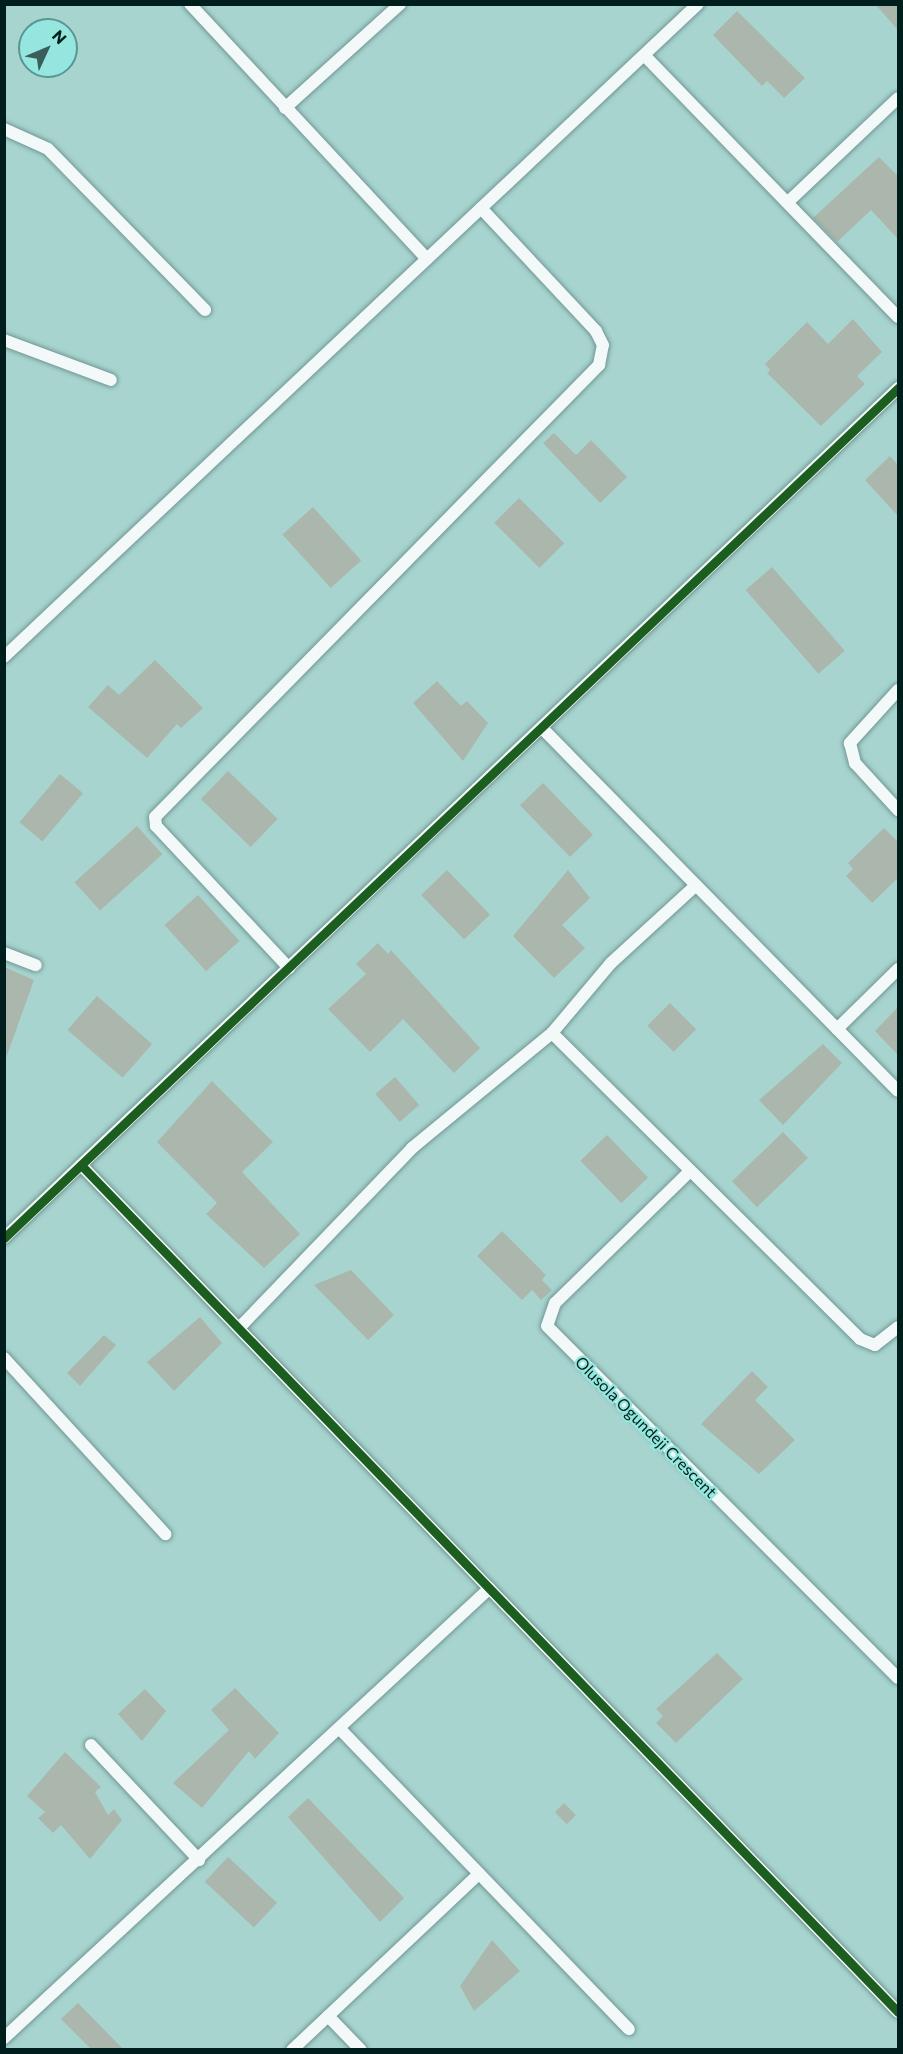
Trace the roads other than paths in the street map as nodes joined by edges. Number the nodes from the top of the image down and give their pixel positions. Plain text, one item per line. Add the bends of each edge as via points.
1 (190, 4) edge
2 (400, 4) edge
3 (698, 4) edge
4 (644, 55) junction
5 (898, 98) edge
6 (285, 108) junction
7 (4, 129) edge
8 (788, 202) junction
9 (481, 208) junction
10 (427, 259) junction
11 (205, 310) dead end
12 (898, 317) edge
13 (4, 340) edge
14 (111, 380) dead end
15 (898, 388) edge
16 (4, 657) edge
17 (898, 690) edge
18 (542, 728) junction
19 (898, 810) edge
20 (696, 885) junction
21 (4, 953) edge
22 (36, 965) dead end
23 (289, 968) junction
24 (898, 969) edge
25 (837, 1029) junction
26 (552, 1033) junction
27 (898, 1091) edge
28 (81, 1165) junction
29 (689, 1172) junction
30 (4, 1238) edge
31 (898, 1327) edge
32 (239, 1328) junction
33 (4, 1358) edge
34 (165, 1534) dead end
35 (490, 1588) junction
36 (898, 1678) edge
37 (339, 1728) junction
38 (91, 1745) dead end
39 (199, 1860) junction
40 (479, 1874) junction
41 (898, 2012) edge
42 (328, 2016) junction
43 (629, 2029) dead end
44 (4, 2038) edge
45 (292, 2049) edge
46 (362, 2049) edge

1 - 6 street
2 - 6 street
3 - 4 street
4 - 8 street
4 - 9 street
5 - 8 street
6 - 10 street
7 - 11 street via 48,149
8 - 12 street
9 - 10 street
9 - 23 street via 596,331 603,345 599,365 166,801 155,818 156,826
10 - 16 street
13 - 14 street
15 - 18 street
17 - 19 street via 850,743 855,764
18 - 20 street
18 - 23 street
20 - 25 street
20 - 26 street via 603,972
21 - 22 street
23 - 28 street
24 - 25 street
25 - 27 street
26 - 29 street
26 - 32 street via 412,1148
28 - 30 street
28 - 32 street
29 - 31 street via 860,1339 875,1345
29 - 36 street, Olusola Ogundeji Crescent via 555,1303 547,1326
32 - 35 street
33 - 34 street
35 - 37 street
35 - 41 street
37 - 39 street
37 - 40 street
38 - 39 street
39 - 44 street
40 - 42 street
40 - 43 street
42 - 45 street
42 - 46 street

